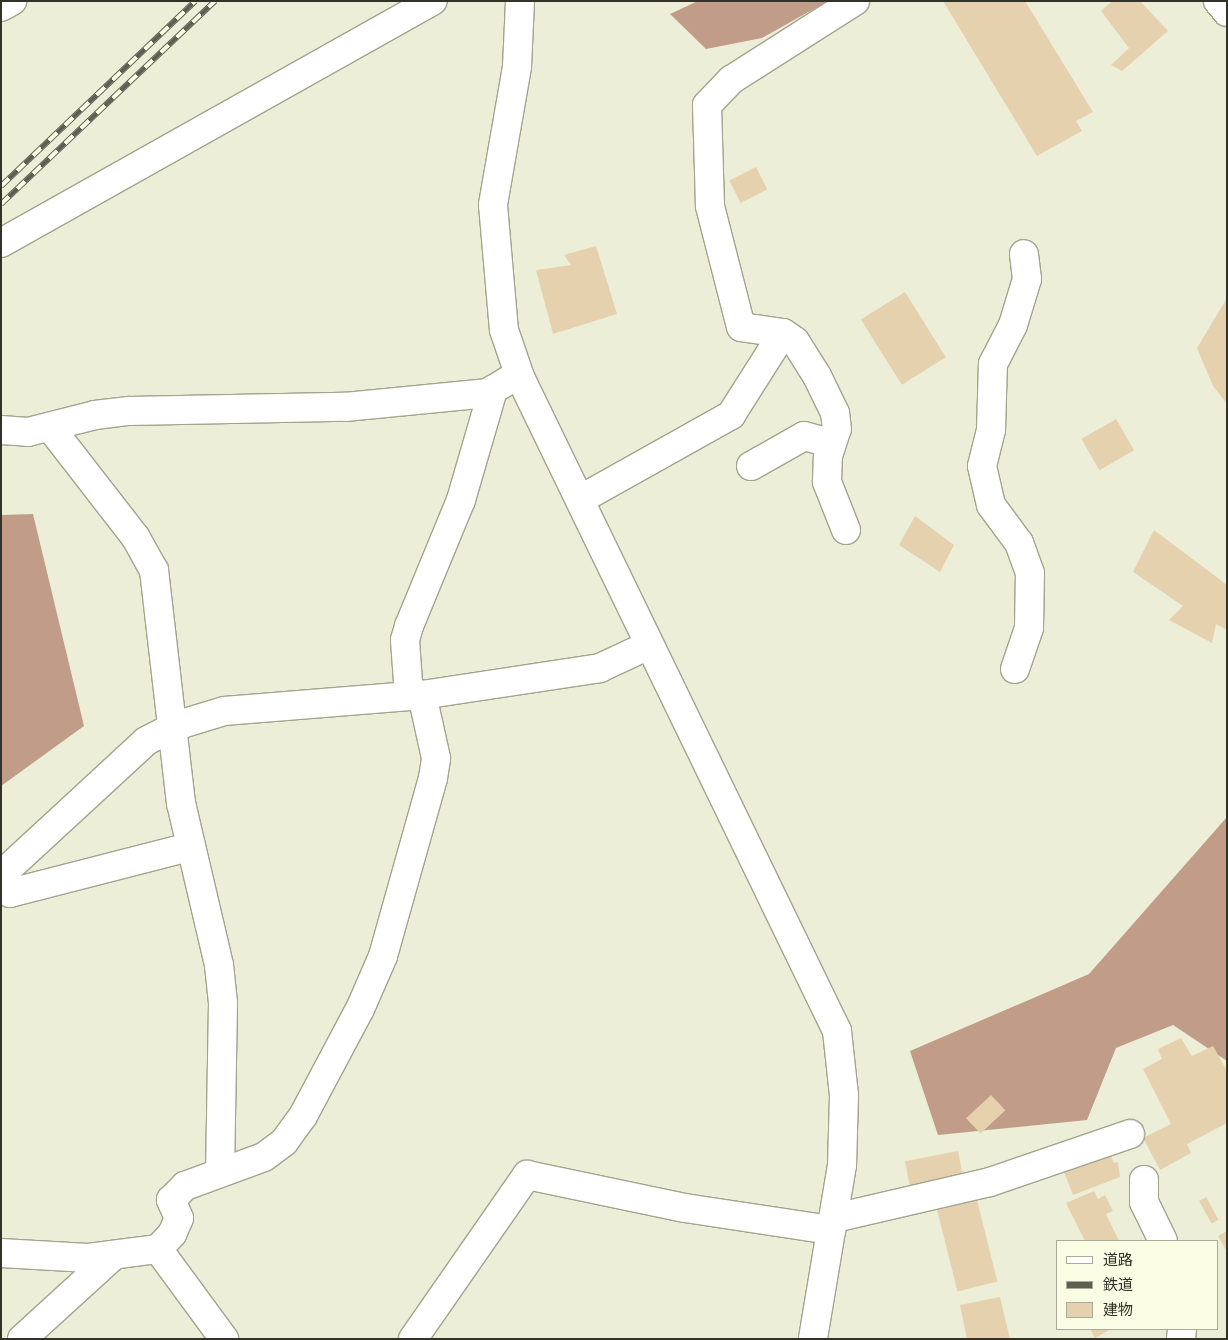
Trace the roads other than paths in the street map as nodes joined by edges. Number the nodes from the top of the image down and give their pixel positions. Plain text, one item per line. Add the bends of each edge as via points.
1 (12, 1) edge
2 (434, 1) edge
3 (520, 1) edge
4 (856, 1) edge
5 (1218, 1) edge
6 (1, 7) edge
7 (1227, 12) edge
8 (1, 243) edge
9 (1024, 254) dead end
10 (783, 333) junction
11 (519, 374) junction
12 (493, 390) junction
13 (50, 427) junction
14 (1, 430) edge
15 (831, 443) junction
16 (750, 466) dead end
17 (580, 499) junction
18 (846, 530) dead end
19 (649, 645) junction
20 (1015, 669) dead end
21 (415, 695) junction
22 (175, 726) junction
23 (189, 847) junction
24 (1, 875) edge
25 (1, 884) edge
26 (1130, 1134) dead end
27 (220, 1169) junction
28 (1144, 1180) dead end
29 (833, 1224) junction
30 (1163, 1240) edge
31 (158, 1250) junction
32 (1, 1253) edge
33 (113, 1256) junction
34 (22, 1339) edge
35 (224, 1339) edge
36 (413, 1339) edge
37 (812, 1339) edge

1 - 6 street
2 - 8 street
3 - 11 street via 517,67 493,205 504,330
4 - 10 street via 731,80 707,105 710,206 741,327
5 - 7 street
9 - 20 street via 1027,279 1013,325 993,364 991,430 982,466 988,497 1018,543 1030,573 1029,628
10 - 15 street via 799,348 835,413 837,429
10 - 17 street via 731,415
11 - 12 street
11 - 17 street
12 - 13 street via 345,407 129,411
12 - 21 street via 461,500 405,640
13 - 14 street
13 - 22 street via 136,538 154,570
15 - 16 street via 804,436
15 - 18 street via 827,482
17 - 19 street
19 - 21 street via 600,668
19 - 29 street via 837,1031 844,1095
21 - 22 street via 224,711
21 - 27 street via 436,758 383,956 308,1108 284,1142 264,1157
22 - 23 street via 173,755
22 - 24 street via 146,741
23 - 25 street via 10,893
23 - 27 street via 219,965 223,1003
26 - 29 street via 990,1182
27 - 31 street via 185,1186 172,1200 179,1218
28 - 30 street via 1144,1202
29 - 36 street via 685,1208 527,1175
29 - 37 street
31 - 33 street
31 - 35 street
32 - 33 street
33 - 34 street

